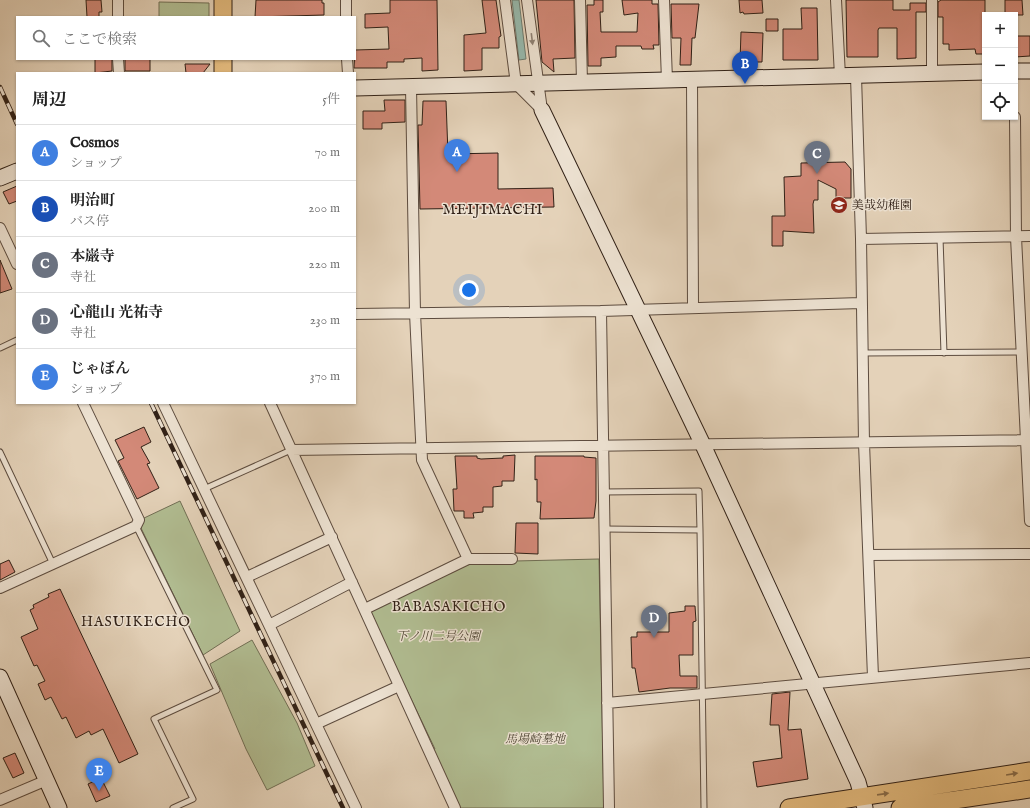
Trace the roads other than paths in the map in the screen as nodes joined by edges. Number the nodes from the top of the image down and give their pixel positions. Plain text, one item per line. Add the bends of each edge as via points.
1 (118, 0) edge
2 (223, 0) edge
3 (346, 0) edge
4 (505, 0) edge
5 (527, 0) edge
6 (580, 0) edge
7 (664, 0) edge
8 (836, 0) edge
9 (932, 0) edge
10 (118, 16) edge
11 (223, 16) edge
12 (346, 16) edge
13 (118, 60) edge
14 (223, 60) edge
15 (347, 60) edge
16 (1018, 71) edge
17 (1030, 71) edge
18 (119, 72) edge
19 (223, 72) edge
20 (348, 72) edge
21 (982, 72) edge
22 (932, 73) junction
23 (840, 76) junction
24 (856, 76) junction
25 (692, 79) junction
26 (667, 80) junction
27 (582, 82) junction
28 (516, 84) junction
29 (537, 84) junction
30 (411, 87) junction
31 (356, 88) edge
32 (542, 110) junction
33 (1015, 120) edge
34 (16, 171) edge
35 (0, 178) edge
36 (0, 228) edge
37 (1030, 236) edge
38 (1016, 237) junction
39 (940, 238) junction
40 (861, 239) junction
41 (16, 262) edge
42 (861, 303) junction
43 (693, 308) junction
44 (637, 309) junction
45 (601, 310) junction
46 (415, 313) junction
47 (356, 314) edge
48 (16, 340) edge
49 (0, 348) edge
50 (1022, 352) junction
51 (863, 353) junction
52 (944, 353) junction
53 (83, 404) edge
54 (163, 404) edge
55 (270, 404) edge
56 (1028, 440) edge
57 (864, 443) junction
58 (604, 445) junction
59 (703, 445) junction
60 (422, 449) junction
61 (292, 450) junction
62 (0, 452) edge
63 (204, 489) junction
64 (604, 492) junction
65 (1030, 521) edge
66 (136, 526) junction
67 (605, 529) junction
68 (700, 530) junction
69 (332, 538) junction
70 (1030, 554) edge
71 (869, 555) junction
72 (468, 559) junction
73 (512, 559) dead end
74 (52, 564) junction
75 (247, 577) junction
76 (352, 582) junction
77 (0, 588) edge
78 (364, 609) junction
79 (269, 625) junction
80 (1030, 662) edge
81 (0, 677) edge
82 (873, 677) junction
83 (812, 682) junction
84 (399, 686) junction
85 (703, 693) junction
86 (607, 703) junction
87 (316, 724) junction
88 (1030, 771) edge
89 (47, 780) junction
90 (1030, 789) edge
91 (0, 800) edge
92 (864, 803) edge
93 (59, 808) edge
94 (173, 808) edge
95 (356, 808) edge
96 (454, 808) edge
97 (609, 808) edge
98 (704, 808) edge
99 (789, 808) edge
100 (900, 808) edge

1 - 10 street
2 - 11 main road
3 - 12 street
4 - 28 street
5 -> 29 street
6 - 27 street
7 - 26 street
8 - 23 street
9 - 22 street
13 - 18 street
14 - 19 main road
15 - 20 street
16 - 17 street
21 - 22 street
22 - 24 street
23 - 24 street
23 - 25 street
24 - 40 street
25 - 26 street
25 - 43 street
26 - 27 street
27 - 29 street
28 - 29 street
28 - 30 street
28 - 32 street
29 - 32 street
30 - 31 street
30 - 46 street
32 - 44 street
33 - 38 street
34 - 35 street
36 - 41 street
37 - 38 street
38 - 39 street
38 - 50 street
39 - 40 street
39 - 52 lane
40 - 42 street
42 - 43 street
42 - 51 street
43 - 44 street
44 - 45 street
44 - 59 street
45 - 46 street
45 - 58 street
46 - 47 street
46 - 60 street
48 - 49 lane
50 - 52 lane
50 - 56 street
51 - 52 lane
51 - 57 street
53 - 66 street via 139,520
54 - 63 street
55 - 61 street
56 - 57 street
56 - 65 street
57 - 59 street
57 - 71 street
58 - 59 street
58 - 60 street
58 - 64 street
59 - 83 street
60 - 61 street
60 - 72 street via 422,460
61 - 63 lane
61 - 69 street
62 - 74 lane
63 - 75 street
64 - 67 street
64 - 68 lane via 700,491
66 - 74 street
66 - 94 lane via 217,690 154,719 193,799
67 - 68 lane
67 - 86 street
68 - 85 lane
69 - 75 street
69 - 76 street
70 - 71 street
71 - 82 street
72 - 73 street
72 - 78 street
74 - 77 street
75 - 79 street
76 - 78 street
76 - 79 street
78 - 84 street
79 - 87 street
80 - 82 street
81 - 89 street
82 - 83 street
83 - 85 street
83 - 92 street via 858,782
84 - 87 street
84 - 96 street
85 - 86 street
85 - 98 lane
86 - 97 street
87 - 95 street
92 -> 88 main road
89 - 91 street
89 - 93 street
90 - 100 main road
92 - 99 main road

